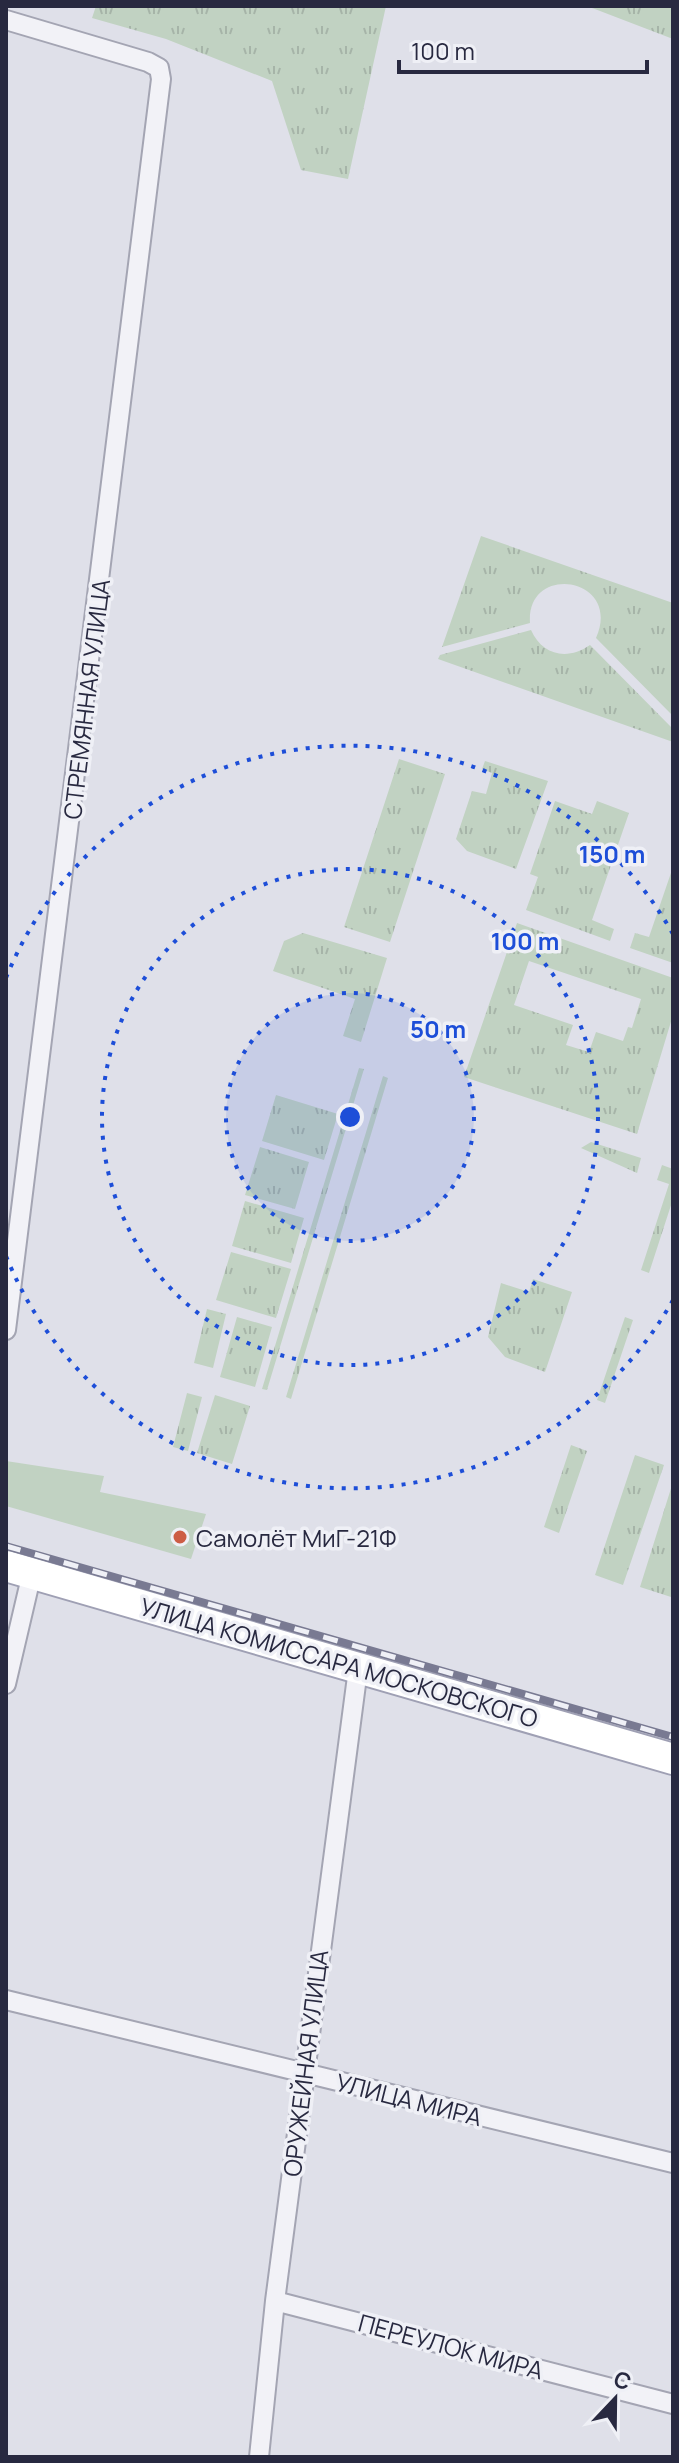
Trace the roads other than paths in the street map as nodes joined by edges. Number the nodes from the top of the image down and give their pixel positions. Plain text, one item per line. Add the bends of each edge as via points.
1 (6, 20) edge
2 (11, 1251) edge
3 (6, 1330) edge
4 (19, 1569) edge
5 (358, 1669) junction
6 (6, 1684) edge
7 (673, 1759) edge
8 (6, 2000) edge
9 (303, 2073) junction
10 (673, 2163) edge
11 (275, 2301) junction
12 (673, 2404) edge
13 (259, 2457) edge

1 - 2 street, СТРЕМЯННАЯ УЛИЦА via 159,68 160,93
2 - 3 street, СТРЕМЯННАЯ УЛИЦА
4 - 5 main road, УЛИЦА КОМИССАРА МОСКОВСКОГО
4 - 6 street
5 - 7 main road, УЛИЦА КОМИССАРА МОСКОВСКОГО
5 - 9 street, ОРУЖЕЙНАЯ УЛИЦА
8 - 9 street, УЛИЦА МИРА
9 - 10 street, УЛИЦА МИРА
9 - 11 street, ОРУЖЕЙНАЯ УЛИЦА
11 - 12 street, ПЕРЕУЛОК МИРА
11 - 13 street, ОРУЖЕЙНАЯ УЛИЦА

